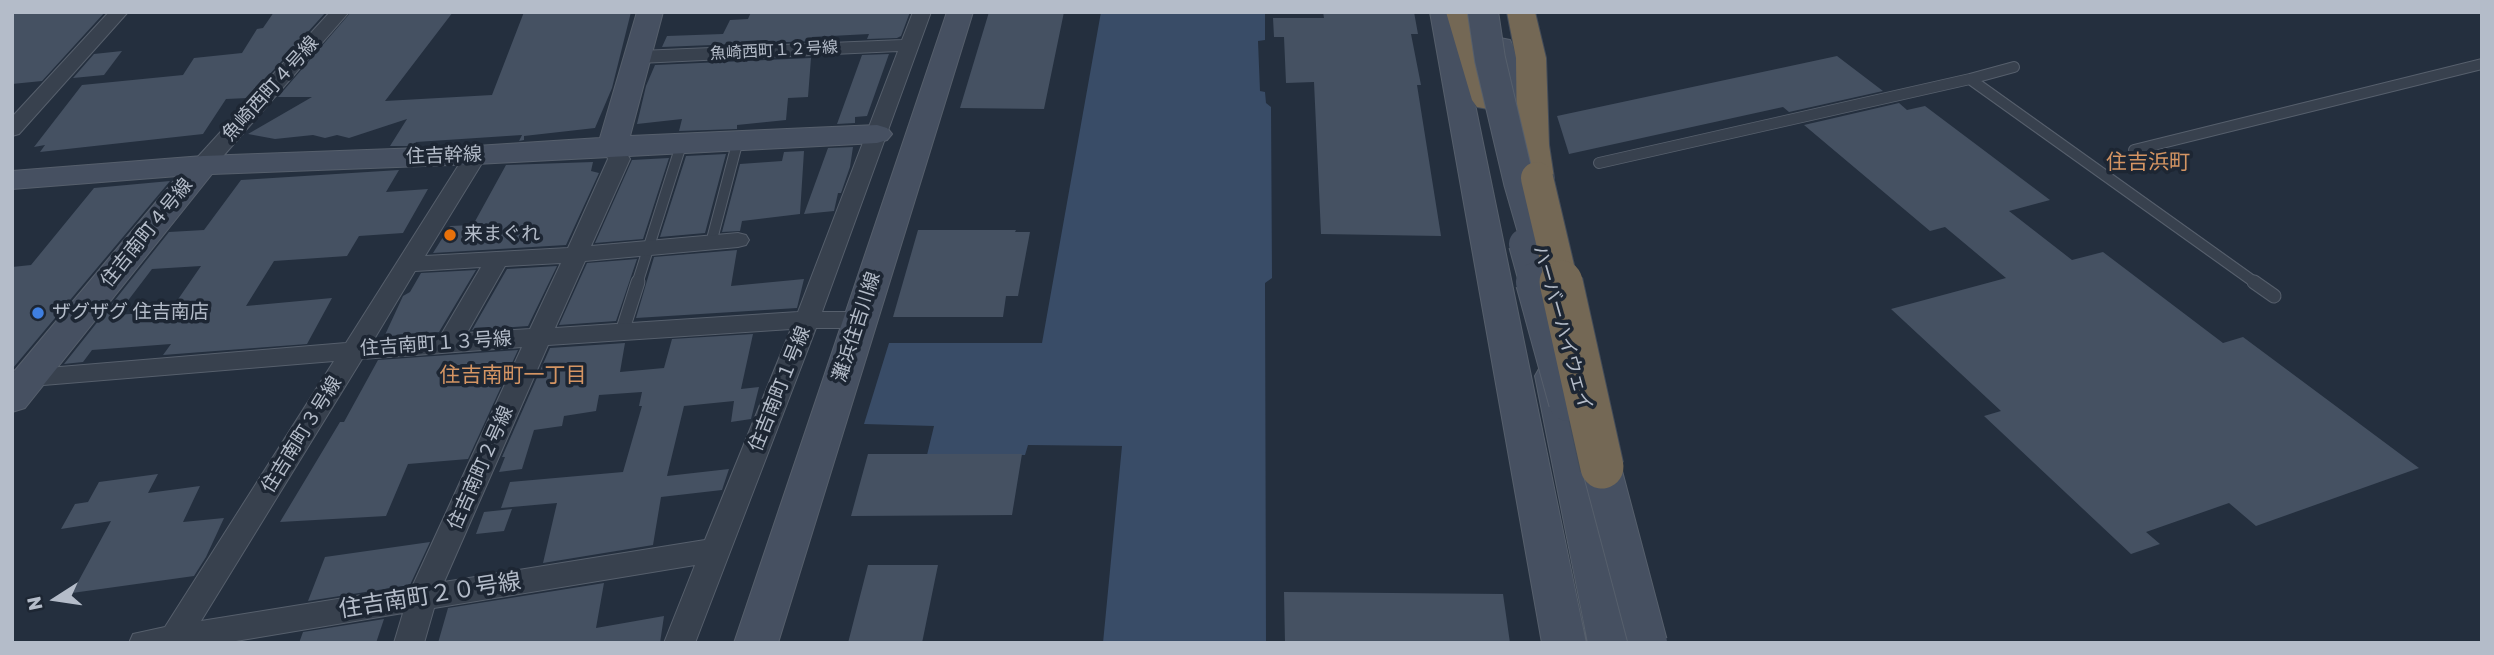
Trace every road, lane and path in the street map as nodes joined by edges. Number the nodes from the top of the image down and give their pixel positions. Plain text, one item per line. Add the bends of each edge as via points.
1 (119, 12) edge
2 (340, 12) edge
3 (650, 12) edge
4 (922, 12) edge
5 (960, 12) edge
6 (1443, 12) edge
7 (1460, 12) edge
8 (1473, 12) edge
9 (1483, 12) edge
10 (1491, 12) edge
11 (1521, 12) edge
12 (909, 45) junction
13 (639, 57) junction
14 (2482, 64) edge
15 (2014, 67) dead end
16 (1970, 79) junction
17 (1496, 122) junction
18 (12, 130) edge
19 (877, 134) junction
20 (738, 140) junction
21 (682, 142) junction
22 (613, 146) junction
23 (2134, 150) dead end
24 (476, 155) junction
25 (1599, 163) dead end
26 (203, 165) junction
27 (12, 180) edge
28 (738, 240) dead end
29 (711, 243) junction
30 (650, 249) junction
31 (576, 255) junction
32 (497, 259) junction
33 (408, 264) junction
34 (1567, 284) junction
35 (2274, 296) dead end
36 (807, 320) junction
37 (860, 320) junction
38 (622, 332) junction
39 (540, 337) junction
40 (449, 343) junction
41 (356, 350) junction
42 (18, 385) edge
43 (1607, 460) junction
44 (1533, 484) junction
45 (715, 550) junction
46 (422, 598) junction
47 (172, 640) edge
48 (144, 643) edge
49 (409, 643) edge
50 (679, 643) edge
51 (756, 643) edge
52 (1564, 643) edge
53 (1583, 643) edge
54 (1610, 643) edge
55 (1630, 643) edge
56 (1648, 643) edge
57 (1664, 643) edge

1 - 18 street
2 - 26 street, 魚崎西町４号線
3 - 13 street
4 - 12 street, 住吉南町１号線
5 - 37 street, 灘浜住吉川線
6 - 44 street
7 - 17 highway
8 - 17 street
9 - 43 street, ハーバーハイウェイ, bridge via 1519,182
10 - 34 street
11 - 43 highway, bridge via 1531,58 1537,177
12 - 13 street, 魚崎西町１２号線
12 - 19 street, 住吉南町１号線
13 - 22 street
14 - 23 lane
15 - 16 lane
16 - 25 lane
16 - 35 lane
17 - 34 street
17 - 54 street
17 - 55 street, ハーバーハイウェイ, bridge
19 - 20 street, 住吉幹線
19 - 36 street, 住吉南町１号線
20 - 21 street, 住吉幹線
20 - 29 lane
21 - 22 street, 住吉幹線
21 - 30 lane
22 - 24 street, 住吉幹線
22 - 31 street, 住吉南町２号線 via 618,159
24 - 26 street, 住吉幹線
24 - 33 street, 住吉南町３号線
26 - 27 street, 住吉幹線
26 - 42 street, 住吉南町４号線
28 - 29 street
29 - 30 street
30 - 31 street
30 - 38 lane
31 - 32 street
31 - 39 street, 住吉南町２号線
32 - 33 street
32 - 40 street
33 - 41 street, 住吉南町３号線
34 - 43 street
36 - 37 street, 住吉南町１３号線
36 - 38 street, 住吉南町１３号線
36 - 45 street, 住吉南町１号線
37 - 51 street, 灘浜住吉川線
38 - 39 street, 住吉南町１３号線
39 - 40 street, 住吉南町１３号線
39 - 46 street, 住吉南町２号線
40 - 41 street, 住吉南町１３号線
41 - 42 street, 住吉南町１３号線
41 - 47 street, 住吉南町３号線
43 - 54 street
43 - 56 street, ハーバーハイウェイ, bridge
43 - 57 street
44 - 52 street
44 - 53 street
45 - 46 street, 住吉南町２０号線
45 - 50 street, 住吉南町１号線
46 - 47 street, 住吉南町２０号線
46 - 49 street, 住吉南町２号線
47 - 48 street, 住吉南町２０号線

